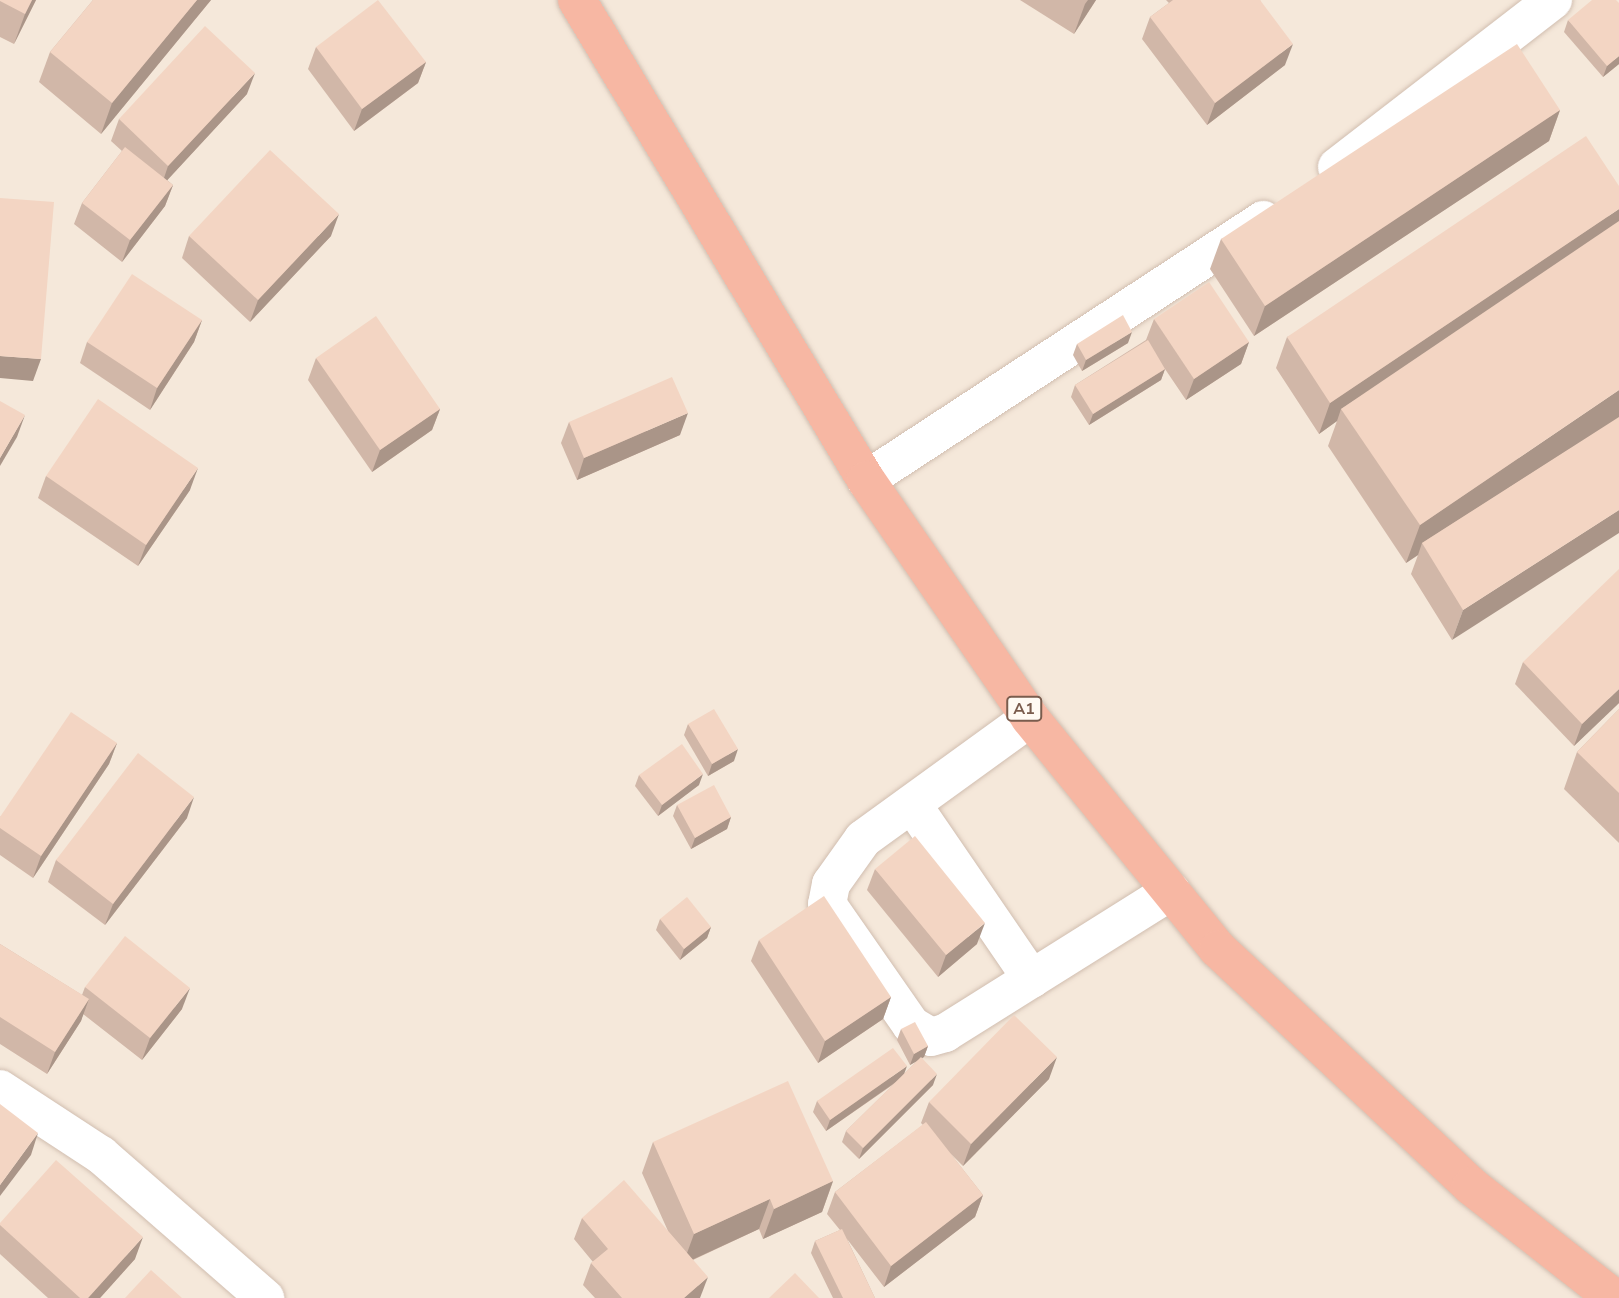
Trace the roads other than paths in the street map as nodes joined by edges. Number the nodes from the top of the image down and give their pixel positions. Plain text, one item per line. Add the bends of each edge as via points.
1 (577, 0) edge
2 (1553, 0) edge
3 (866, 480) junction
4 (1030, 718) junction
5 (912, 804) junction
6 (1171, 891) junction
7 (1032, 979) junction
8 (0, 1089) edge
9 (265, 1298) edge
10 (1614, 1298) edge

1 - 3 highway, A1
2 - 3 street via 1298,197
3 - 4 highway, A1
4 - 5 street
4 - 6 highway, A1
5 - 7 street
5 - 7 street via 863,839 843,861 827,904 911,1025 931,1037 945,1033
6 - 7 street
6 - 10 highway, A1 via 1218,949 1461,1177
8 - 9 street via 101,1155

